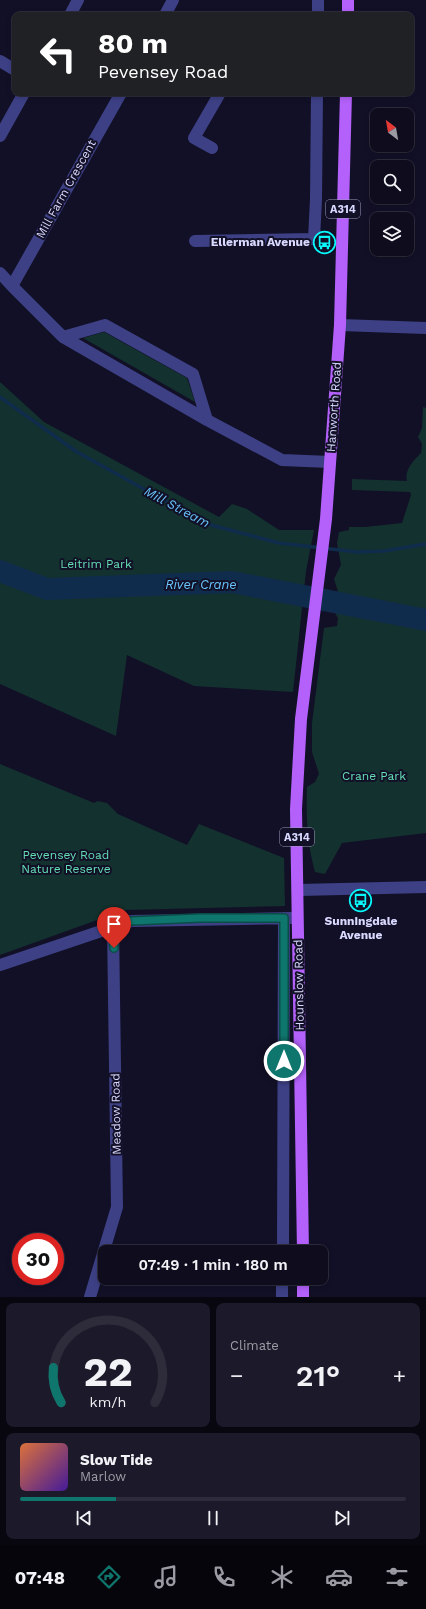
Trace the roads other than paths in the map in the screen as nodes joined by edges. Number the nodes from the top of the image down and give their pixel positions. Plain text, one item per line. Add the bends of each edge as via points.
1 (78, 0) edge
2 (173, 0) edge
3 (318, 0) edge
4 (348, 0) edge
5 (72, 12) edge
6 (167, 12) edge
7 (318, 12) edge
8 (348, 12) edge
9 (0, 61) edge
10 (12, 68) edge
11 (22, 96) edge
12 (119, 96) edge
13 (218, 96) edge
14 (317, 96) edge
15 (346, 96) edge
16 (0, 136) edge
17 (212, 148) dead end
18 (195, 241) dead end
19 (0, 274) edge
20 (12, 286) junction
21 (340, 325) junction
22 (426, 328) edge
23 (63, 337) junction
24 (207, 420) junction
25 (330, 462) junction
26 (301, 719) joint
27 (426, 887) edge
28 (299, 890) junction
29 (298, 917) junction
30 (284, 918) junction
31 (113, 926) junction
32 (0, 965) edge
33 (282, 1245) edge
34 (303, 1245) edge
35 (282, 1285) edge
36 (303, 1285) edge
37 (90, 1297) edge
38 (282, 1297) edge
39 (303, 1297) edge

1 - 5 street
2 - 6 street
3 - 7 street
4 - 8 main road
9 - 10 street
11 - 16 street
12 - 20 street, Mill Farm Crescent
13 - 17 street via 194,138
14 - 18 street via 314,239
15 - 21 main road, Hanworth Road / A314
19 - 20 street
20 - 23 street
21 - 22 street
21 - 25 main road, Hanworth Road / A314
23 - 24 street
23 - 24 street via 106,325 193,374
24 - 25 street via 282,460
25 - 26 main road, Hanworth Road / A314
26 - 28 main road, Hounslow Road / A314 via 296,808
27 - 28 street
28 - 29 main road, Hounslow Road / A314
29 - 30 street
29 - 34 main road, Hounslow Road / A314
30 - 31 street via 131,921
30 - 33 street
31 - 32 street
31 - 37 street, Meadow Road via 117,1207
35 - 38 street
36 - 39 main road

